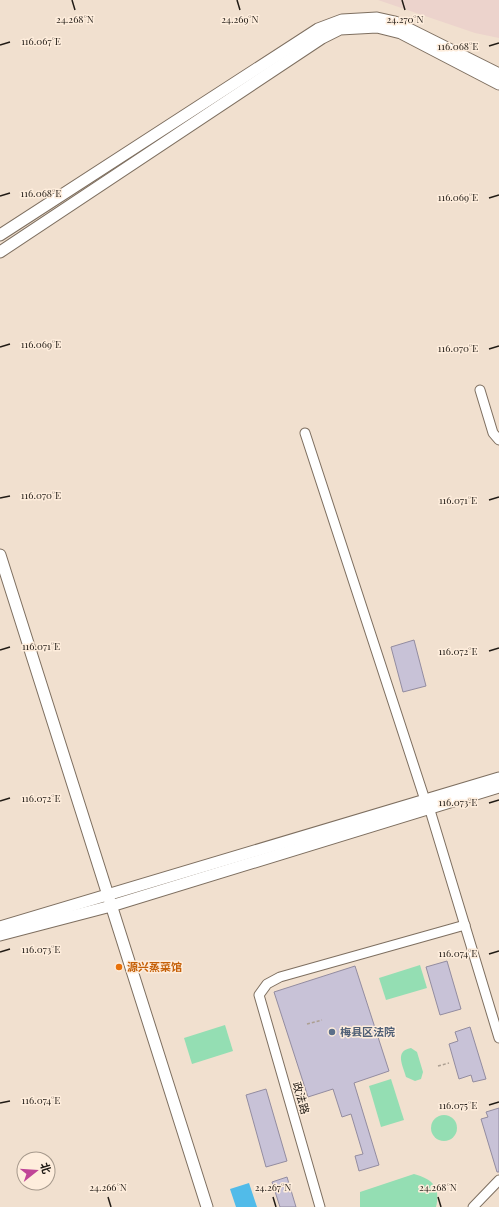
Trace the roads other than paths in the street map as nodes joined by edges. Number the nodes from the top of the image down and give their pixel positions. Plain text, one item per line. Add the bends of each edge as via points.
1 (499, 74) edge
2 (499, 84) edge
3 (0, 234) edge
4 (0, 252) edge
5 (480, 390) dead end
6 (304, 433) dead end
7 (499, 440) edge
8 (0, 555) edge
9 (499, 778) edge
10 (499, 787) edge
11 (427, 804) junction
12 (108, 895) junction
13 (111, 906) junction
14 (465, 925) junction
15 (0, 927) edge
16 (0, 935) edge
17 (499, 1038) edge
18 (499, 1180) edge
19 (206, 1207) edge
20 (320, 1207) edge
21 (473, 1207) edge

1 - 3 street via 395,22 377,18 342,20 318,29
2 - 4 street via 400,33 377,26 340,29 322,38
5 - 7 street via 493,433
6 - 11 street
8 - 12 street
9 - 11 street
10 - 11 street
11 - 12 street
11 - 13 street
11 - 14 street
12 - 13 street
12 - 15 street
13 - 16 street
13 - 19 street
14 - 17 street
14 - 20 street, 政法路 via 280,977 267,984 259,995
18 - 21 street

